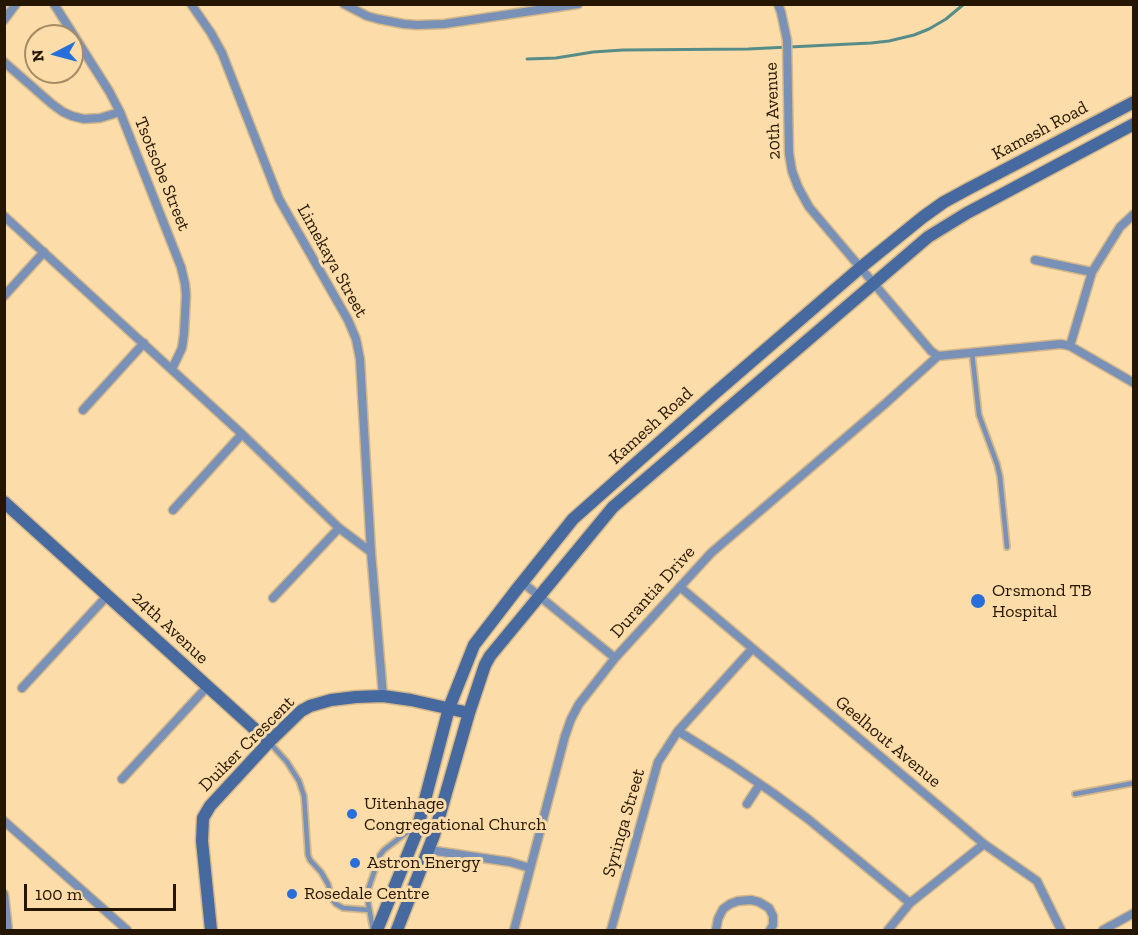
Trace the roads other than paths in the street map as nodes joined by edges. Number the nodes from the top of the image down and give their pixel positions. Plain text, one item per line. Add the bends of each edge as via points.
1 (16, 4) edge
2 (54, 4) edge
3 (192, 4) edge
4 (344, 4) edge
5 (578, 4) edge
6 (778, 4) edge
7 (565, 5) edge
8 (4, 20) edge
9 (4, 62) edge
10 (1134, 102) edge
11 (120, 112) junction
12 (1134, 124) edge
13 (1134, 214) edge
14 (4, 216) edge
15 (44, 252) junction
16 (1035, 260) dead end
17 (860, 268) junction
18 (1092, 272) junction
19 (873, 284) junction
20 (4, 296) edge
21 (144, 343) junction
22 (1070, 346) junction
23 (972, 353) junction
24 (938, 356) junction
25 (172, 369) junction
26 (1134, 383) edge
27 (83, 410) dead end
28 (242, 434) junction
29 (6, 506) edge
30 (173, 510) dead end
31 (339, 528) junction
32 (1007, 547) dead end
33 (371, 552) junction
34 (522, 582) junction
35 (680, 587) junction
36 (108, 595) junction
37 (539, 597) junction
38 (273, 598) dead end
39 (752, 649) junction
40 (615, 658) junction
41 (207, 687) junction
42 (22, 688) dead end
43 (383, 696) junction
44 (449, 708) junction
45 (469, 713) junction
46 (678, 731) junction
47 (269, 742) junction
48 (122, 779) dead end
49 (1134, 783) edge
50 (760, 784) junction
51 (1076, 794) dead end
52 (747, 804) dead end
53 (4, 821) edge
54 (419, 823) junction
55 (984, 844) junction
56 (429, 850) junction
57 (530, 868) junction
58 (4, 894) edge
59 (910, 903) junction
60 (369, 910) junction
61 (1134, 913) edge
62 (8, 930) edge
63 (127, 930) edge
64 (211, 930) edge
65 (375, 930) edge
66 (397, 930) edge
67 (514, 930) edge
68 (611, 930) edge
69 (716, 930) edge
70 (770, 930) edge
71 (888, 930) edge
72 (1061, 930) edge
73 (1103, 930) edge

1 - 8 street
2 - 11 street, Tsotsobe Street
3 - 33 street, Limekaya Street via 222,53 279,199 356,339
4 - 7 street via 367,16 417,25
5 - 7 street
6 - 17 street, 20th Avenue via 787,40 788,147 795,180 809,207
9 - 11 street via 57,108 72,116 100,118
10 - 17 main road, Kamesh Road via 945,202
11 - 25 street, Tsotsobe Street via 185,284 182,348
12 - 19 main road, Kamesh Road via 967,213 928,237
13 - 18 street via 1120,227
14 - 15 street
15 - 20 street
15 - 21 street
16 - 18 street
17 - 19 street, 20th Avenue
17 - 34 main road, Kamesh Road via 573,519
18 - 22 street
19 - 24 street, 20th Avenue
19 - 37 main road, Kamesh Road via 612,507
21 - 25 street
21 - 27 street
22 - 23 street via 1055,344
22 - 26 street
23 - 24 street
23 - 32 lane via 979,415 1000,477
24 - 35 street, Durantia Drive via 711,553
25 - 28 street
28 - 30 street
28 - 31 street
29 - 36 main road, 24th Avenue
31 - 33 street
31 - 38 street
33 - 43 street, Limekaya Street
34 - 37 street
34 - 44 main road, Kamesh Road via 474,645
35 - 39 street, Geelhout Avenue
35 - 40 street, Durantia Drive
36 - 41 main road, 24th Avenue
36 - 42 street, 24th Avenue
37 - 40 street
37 - 45 main road, Kamesh Road via 490,656
39 - 46 street, Syringa Street
39 - 55 street, Geelhout Avenue
40 - 57 street, Durantia Drive via 571,719
41 - 47 main road, 24th Avenue
41 - 48 street, 24th Avenue
43 - 44 main road, Duiker Crescent
43 - 47 main road, Duiker Crescent via 310,706
44 - 45 main road, Duiker Crescent
44 - 54 main road, Kamesh Road
45 - 56 main road, Kamesh Road
46 - 50 street
46 - 68 street, Syringa Street via 658,762
47 - 60 lane via 299,781 304,796 308,855 328,884 332,899 342,908
47 - 64 main road, Duiker Crescent via 203,818
49 - 51 lane
50 - 52 street
50 - 59 street
53 - 63 street
54 - 60 lane via 380,855 369,887
54 - 65 main road, Kamesh Road
55 - 59 street
55 - 72 street, Geelhout Avenue via 1037,880
56 - 57 street
56 - 66 main road, Kamesh Road
57 - 67 street, Durantia Drive
58 - 62 street
59 - 71 street
60 - 65 lane
61 - 73 street
69 - 70 street via 723,909 750,900 769,908 773,916

